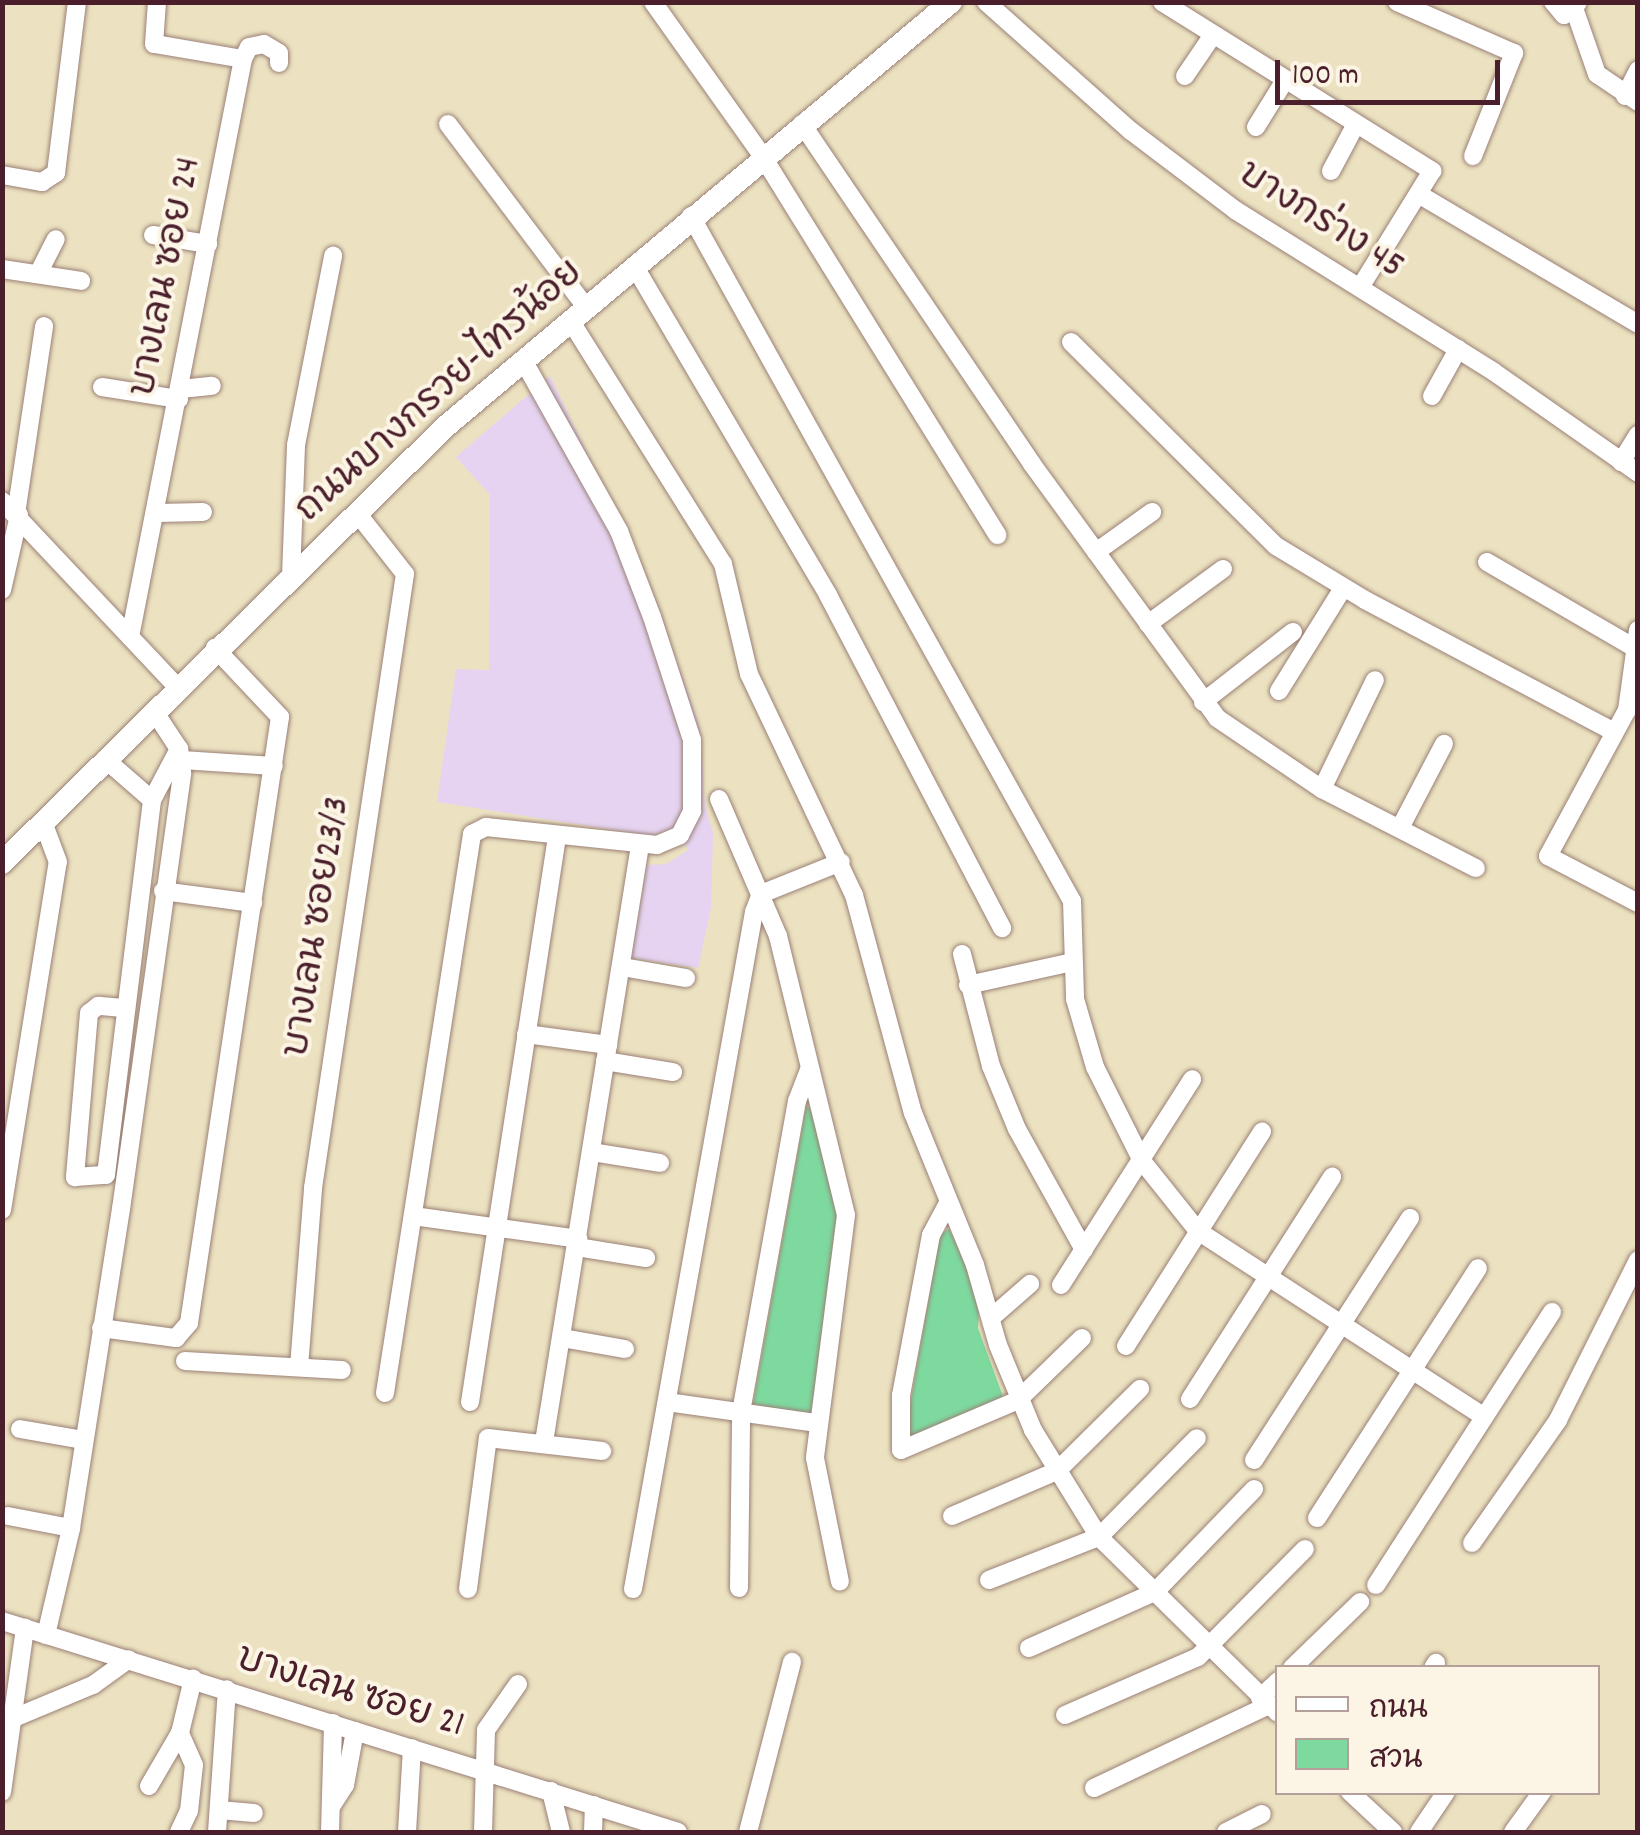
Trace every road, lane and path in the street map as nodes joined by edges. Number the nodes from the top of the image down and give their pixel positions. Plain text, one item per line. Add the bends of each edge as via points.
1 (76, 2) edge
2 (157, 2) edge
3 (653, 2) edge
4 (951, 2) edge
5 (986, 2) edge
6 (1162, 2) edge
7 (1397, 2) edge
8 (1553, 2) edge
9 (1577, 7) edge
10 (1213, 34) junction
11 (244, 59) junction
12 (279, 63) dead end
13 (1638, 70) edge
14 (1185, 76) dead end
15 (1286, 80) junction
16 (1631, 99) edge
17 (448, 124) dead end
18 (802, 124) junction
19 (1356, 124) junction
20 (1256, 128) dead end
21 (1474, 156) dead end
22 (763, 158) junction
23 (1331, 171) dead end
24 (2, 175) edge
25 (1420, 195) junction
26 (690, 216) junction
27 (152, 235) dead end
28 (56, 239) dead end
29 (208, 244) junction
30 (333, 256) dead end
31 (635, 266) junction
32 (2, 269) edge
33 (38, 274) junction
34 (82, 281) dead end
35 (1361, 286) junction
36 (578, 314) junction
37 (1638, 324) edge
38 (44, 326) dead end
39 (1071, 342) dead end
40 (1458, 348) junction
41 (523, 360) junction
42 (212, 386) dead end
43 (102, 387) dead end
44 (180, 394) junction
45 (1432, 396) dead end
46 (1638, 435) edge
47 (1621, 462) junction
48 (1638, 472) edge
49 (12, 510) edge
50 (203, 512) dead end
51 (1152, 512) dead end
52 (156, 513) junction
53 (358, 514) junction
54 (996, 535) dead end
55 (1096, 552) junction
56 (1487, 562) dead end
57 (1223, 570) dead end
58 (291, 576) junction
59 (1343, 588) junction
60 (2, 590) edge
61 (1148, 624) junction
62 (1293, 632) dead end
63 (130, 636) junction
64 (1636, 638) edge
65 (215, 648) junction
66 (1375, 680) dead end
67 (176, 687) junction
68 (1279, 691) dead end
69 (1203, 702) junction
70 (154, 711) junction
71 (1614, 732) junction
72 (1444, 744) dead end
73 (181, 754) junction
74 (106, 759) junction
75 (274, 766) junction
76 (1322, 789) junction
77 (719, 799) dead end
78 (152, 800) junction
79 (42, 822) junction
80 (1400, 828) junction
81 (557, 836) junction
82 (640, 845) junction
83 (841, 862) junction
84 (2, 863) edge
85 (1476, 868) dead end
86 (163, 890) junction
87 (761, 894) junction
88 (253, 903) junction
89 (1638, 903) edge
90 (1002, 928) dead end
91 (962, 954) dead end
92 (1073, 962) junction
93 (622, 967) junction
94 (686, 978) dead end
95 (968, 985) junction
96 (124, 1008) junction
97 (526, 1034) junction
98 (606, 1053) junction
99 (809, 1070) junction
100 (673, 1072) dead end
101 (1192, 1078) dead end
102 (1262, 1132) dead end
103 (592, 1152) junction
104 (1142, 1161) junction
105 (660, 1163) dead end
106 (1332, 1177) dead end
107 (947, 1206) junction
108 (2, 1210) edge
109 (413, 1216) junction
110 (1410, 1218) dead end
111 (495, 1228) junction
112 (1198, 1231) junction
113 (578, 1243) junction
114 (1084, 1250) junction
115 (646, 1258) dead end
116 (1638, 1260) edge
117 (1478, 1268) dead end
118 (1269, 1278) junction
119 (1030, 1284) dead end
120 (1062, 1285) dead end
121 (1552, 1312) dead end
122 (991, 1318) junction
123 (1340, 1323) junction
124 (101, 1328) junction
125 (562, 1338) junction
126 (1082, 1338) dead end
127 (1126, 1346) dead end
128 (624, 1349) dead end
129 (185, 1361) dead end
130 (299, 1367) junction
131 (342, 1370) dead end
132 (1412, 1371) junction
133 (1140, 1389) dead end
134 (385, 1394) dead end
135 (1190, 1398) dead end
136 (1018, 1400) junction
137 (470, 1402) dead end
138 (667, 1402) junction
139 (740, 1412) junction
140 (1484, 1417) junction
141 (816, 1423) junction
142 (20, 1429) dead end
143 (1196, 1438) dead end
144 (84, 1440) junction
145 (544, 1442) junction
146 (602, 1452) dead end
147 (1254, 1460) dead end
148 (1057, 1471) junction
149 (1254, 1489) dead end
150 (8, 1516) dead end
151 (952, 1516) dead end
152 (1317, 1518) dead end
153 (71, 1528) junction
154 (1099, 1536) junction
155 (1472, 1543) dead end
156 (1305, 1549) dead end
157 (989, 1580) dead end
158 (840, 1582) dead end
159 (1376, 1584) dead end
160 (739, 1588) dead end
161 (468, 1589) dead end
162 (633, 1589) dead end
163 (1155, 1592) junction
164 (1360, 1602) dead end
165 (2, 1621) edge
166 (25, 1628) junction
167 (46, 1635) junction
168 (1210, 1646) junction
169 (1028, 1648) dead end
170 (128, 1659) junction
171 (792, 1662) dead end
172 (1295, 1665) edge
173 (192, 1679) junction
174 (518, 1684) dead end
175 (227, 1689) junction
176 (1269, 1705) edge
177 (1066, 1715) dead end
178 (14, 1718) junction
179 (333, 1723) junction
180 (355, 1731) junction
181 (180, 1733) junction
182 (412, 1748) junction
183 (484, 1770) junction
184 (150, 1786) dead end
185 (1094, 1788) dead end
186 (552, 1791) junction
187 (2, 1792) edge
188 (1353, 1795) edge
189 (1444, 1795) edge
190 (1540, 1795) edge
191 (332, 1805) junction
192 (594, 1805) junction
193 (219, 1810) junction
194 (618, 1812) junction
195 (254, 1813) dead end
196 (1262, 1814) dead end
197 (179, 1832) edge
198 (217, 1832) edge
199 (330, 1832) edge
200 (406, 1832) edge
201 (483, 1832) edge
202 (560, 1832) edge
203 (593, 1832) edge
204 (617, 1832) edge
205 (673, 1832) edge
206 (748, 1832) edge
207 (1226, 1832) edge
208 (1393, 1832) edge
209 (1419, 1832) edge
210 (1513, 1832) edge

1 - 24 street via 56,173 42,182
2 - 11 street via 154,44
3 - 22 street
4 - 18 main road, ถนนบางกรวย-ไทรน้อย
5 - 35 street, บางกร่าง 45 via 1184,172
6 - 10 street
7 - 21 street via 1514,53
8 - 9 street via 1564,15
9 - 16 street via 1598,74
10 - 14 street
10 - 15 street
11 - 12 street via 249,47 264,44 278,53
11 - 29 street, บางเลน ซอย 24
13 - 16 street
15 - 19 street
15 - 20 street
17 - 36 street
18 - 22 main road, ถนนบางกรวย-ไทรน้อย
18 - 55 street
19 - 23 street
19 - 25 street via 1432,171
22 - 26 main road, ถนนบางกรวย-ไทรน้อย
22 - 54 street
25 - 35 street
25 - 37 street
26 - 31 main road, ถนนบางกรวย-ไทรน้อย
26 - 92 street via 1072,901
27 - 29 street
28 - 33 street
29 - 44 street, บางเลน ซอย 24
30 - 58 street via 296,446
31 - 36 main road, ถนนบางกรวย-ไทรน้อย
31 - 90 street via 828,595
32 - 33 street
33 - 34 street
35 - 40 street, บางกร่าง 45
36 - 41 main road, ถนนบางกรวย-ไทรน้อย
36 - 83 street via 724,564 755,692
38 - 49 street
39 - 59 street via 1236,510
40 - 45 street
40 - 47 street, บางกร่าง 45
41 - 53 main road, ถนนบางกรวย-ไทรน้อย
41 - 82 street via 620,531 686,712 694,788 687,828 671,841
42 - 44 street
43 - 44 street
44 - 52 street, บางเลน ซอย 24
46 - 47 street
47 - 48 street, บางกร่าง 45
49 - 60 street
49 - 63 street
50 - 52 street
51 - 55 street
52 - 63 street, บางเลน ซอย 24
53 - 58 main road, ถนนบางกรวย-ไทรน้อย
53 - 130 street, บางเลน ซอย23/3 via 404,574 313,1188
55 - 61 street
56 - 64 street
57 - 61 street
58 - 65 main road, ถนนบางกรวย-ไทรน้อย
59 - 68 street
59 - 71 street
61 - 69 street
62 - 69 street
63 - 67 street
64 - 71 street via 1632,693
65 - 67 main road, ถนนบางกรวย-ไทรน้อย
65 - 75 street via 279,708
66 - 76 street
67 - 70 main road, ถนนบางกรวย-ไทรน้อย
69 - 76 street via 1236,734
70 - 73 street
70 - 74 main road, ถนนบางกรวย-ไทรน้อย
71 - 89 street via 1548,856
72 - 80 street
73 - 75 street
73 - 78 street
73 - 86 street
74 - 78 street
74 - 79 main road, ถนนบางกรวย-ไทรน้อย
75 - 88 street
76 - 80 street
77 - 87 street
78 - 96 street
79 - 84 main road, ถนนบางกรวย-ไทรน้อย
79 - 108 street via 58,862
80 - 85 street
81 - 82 street
81 - 97 street
81 - 109 street via 486,828 472,834
82 - 93 street
83 - 87 street
83 - 107 street via 866,931 912,1113
86 - 88 street
86 - 124 street
87 - 99 street via 778,936
87 - 138 street
88 - 124 street via 186,1332 176,1338
91 - 95 street
92 - 95 street
92 - 104 street via 1095,1067
93 - 94 street
93 - 98 street
95 - 114 street via 1017,1129
96 - 96 street via 98,1006 90,1013 75,1177 106,1175
97 - 98 street
97 - 111 street
98 - 100 street
98 - 103 street
99 - 139 street via 797,1101
99 - 141 street via 848,1232
101 - 104 street
102 - 112 street
103 - 105 street
103 - 113 street
104 - 112 street
104 - 114 street
106 - 118 street
107 - 122 street via 976,1264
107 - 136 street via 931,1235 898,1445 916,1449
109 - 111 street
109 - 134 street
110 - 123 street
111 - 113 street
111 - 137 street
112 - 118 street
112 - 127 street
113 - 115 street
113 - 125 street
114 - 120 street
116 - 155 street via 1558,1420
117 - 132 street
118 - 123 street
118 - 135 street
119 - 122 street
121 - 140 street
122 - 136 street
123 - 132 street
123 - 147 street
124 - 144 street
125 - 128 street
125 - 145 street
126 - 136 street
129 - 130 street
130 - 131 street
132 - 140 street
132 - 152 street
133 - 148 street
136 - 148 street
138 - 139 street
138 - 162 street
139 - 141 street
139 - 160 street
140 - 159 street
141 - 158 street via 815,1474
142 - 144 street
143 - 154 street
144 - 153 street
145 - 146 street
145 - 161 street via 496,1435 485,1441
148 - 151 street
148 - 154 street
149 - 163 street
150 - 153 street
153 - 167 street
154 - 157 street
154 - 163 street
156 - 168 street
163 - 168 street
163 - 169 street
164 - 172 street
165 - 166 street, บางเลน ซอย 21
166 - 167 street, บางเลน ซอย 21
166 - 178 street
167 - 170 street, บางเลน ซอย 21
168 - 176 street
168 - 177 street via 1184,1666
170 - 173 street, บางเลน ซอย 21
170 - 178 street via 93,1685
171 - 206 street
173 - 175 street, บางเลน ซอย 21
173 - 181 street
174 - 183 street via 486,1730
175 - 179 street, บางเลน ซอย 21
175 - 193 street
176 - 185 street
178 - 187 street
179 - 180 street, บางเลน ซอย 21
179 - 191 street via 327,1770
180 - 182 street, บางเลน ซอย 21
180 - 191 street via 345,1785
181 - 184 street
181 - 197 street via 194,1764
182 - 183 street, บางเลน ซอย 21
182 - 200 street
183 - 186 street, บางเลน ซอย 21
183 - 201 street
186 - 192 street, บางเลน ซอย 21
186 - 202 street
188 - 208 street
189 - 209 street
190 - 210 street
191 - 199 street
192 - 194 street, บางเลน ซอย 21
192 - 203 street
193 - 195 street
193 - 198 street
194 - 204 street
194 - 205 street, บางเลน ซอย 21
196 - 207 street

